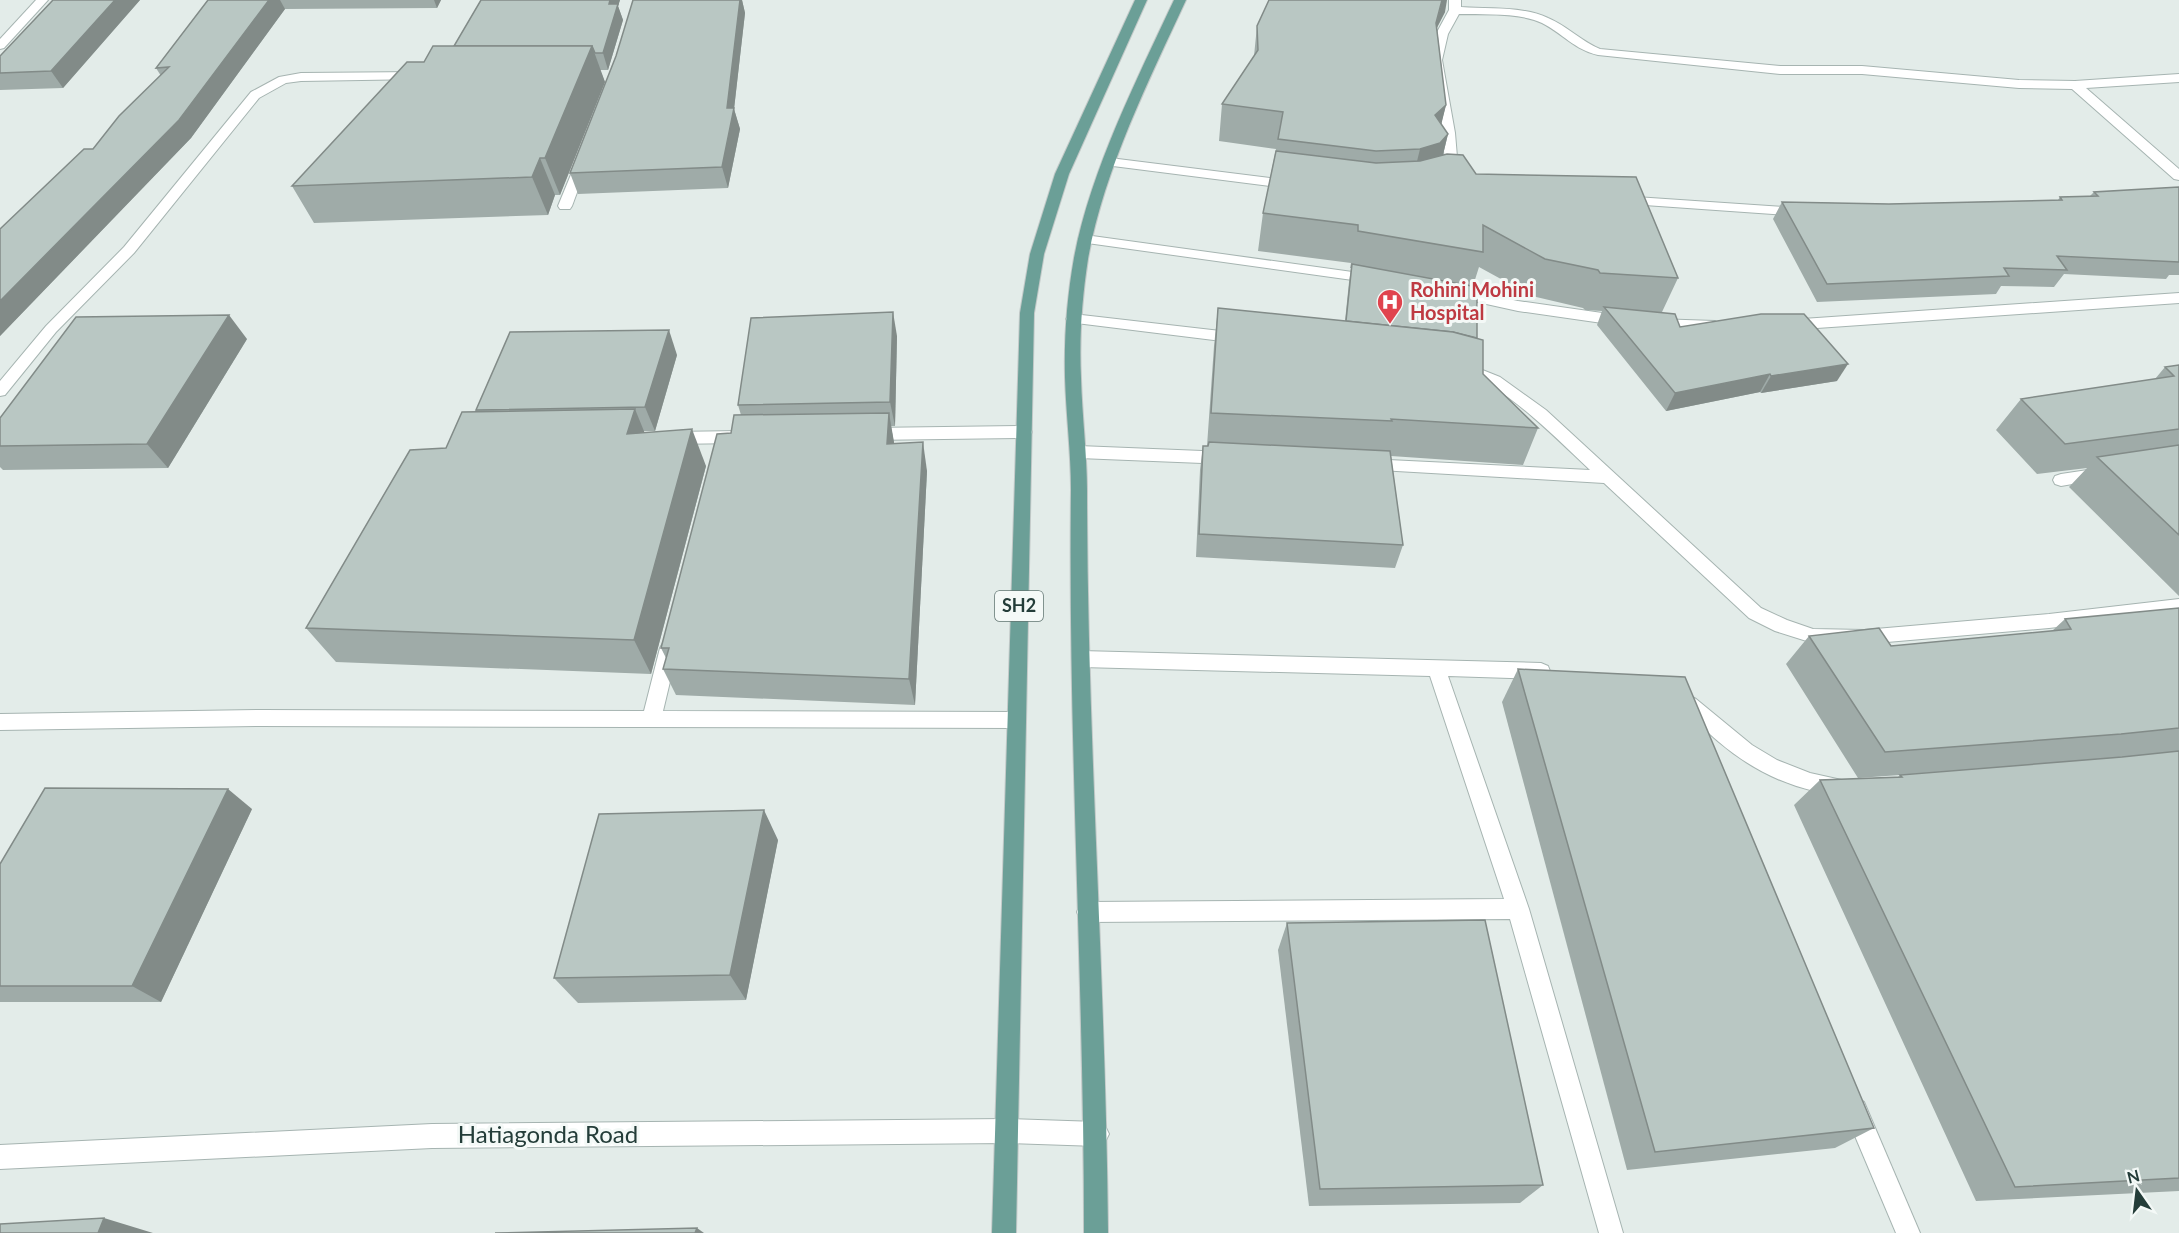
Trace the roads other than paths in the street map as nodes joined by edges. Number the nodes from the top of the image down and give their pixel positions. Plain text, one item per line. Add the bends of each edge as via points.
1 (42, 0) edge
2 (1141, 0) edge
3 (1180, 0) edge
4 (1455, 5) edge
5 (0, 46) edge
6 (428, 76) edge
7 (2179, 78) edge
8 (2075, 85) junction
9 (586, 152) edge
10 (1110, 162) junction
11 (2179, 176) edge
12 (1310, 187) edge
13 (1460, 187) edge
14 (1608, 199) edge
15 (565, 206) dead end
16 (1819, 212) edge
17 (1085, 239) junction
18 (1388, 281) edge
19 (1443, 291) edge
20 (2179, 298) edge
21 (1073, 319) junction
22 (1772, 325) edge
23 (1725, 327) edge
24 (1251, 340) edge
25 (1453, 365) edge
26 (0, 391) edge
27 (1024, 432) junction
28 (851, 435) edge
29 (758, 436) edge
30 (723, 437) junction
31 (653, 438) edge
32 (1079, 452) junction
33 (717, 459) edge
34 (1239, 459) edge
35 (1354, 464) edge
36 (2120, 471) edge
37 (1609, 477) junction
38 (2061, 480) edge
39 (2179, 606) edge
40 (674, 629) edge
41 (1081, 659) junction
42 (1437, 670) junction
43 (1562, 672) edge
44 (1665, 691) edge
45 (1685, 701) junction
46 (651, 720) junction
47 (1016, 720) junction
48 (0, 722) edge
49 (1703, 745) edge
50 (1862, 790) edge
51 (1518, 909) junction
52 (1088, 912) junction
53 (1849, 1092) edge
54 (1006, 1131) junction
55 (1097, 1134) junction
56 (0, 1156) edge
57 (1004, 1233) edge
58 (1096, 1233) edge
59 (1611, 1233) edge
60 (1908, 1233) edge

1 - 5 street
2 - 27 main road, SH2 via 1062,174 1037,254 1027,313
3 - 10 main road
4 - 8 street via 1542,19 1580,45 1598,52 1780,70 1837,69
4 - 13 street via 1436,60 1452,169 1437,185
6 - 26 street via 301,77 268,86 255,95 129,250 51,329
7 - 8 street
8 - 11 street
9 - 15 street
10 - 12 street
10 - 17 main road
14 - 16 street
17 - 18 street
17 - 21 main road
19 - 23 street via 1628,322
20 - 22 street
21 - 24 street
21 - 32 main road
25 - 37 street via 1476,371 1505,388 1540,414
27 - 28 street
27 - 47 main road, SH2
29 - 30 street
30 - 31 street
30 - 33 street
32 - 34 street
32 - 41 main road
35 - 37 street
36 - 38 street
37 - 39 street via 1755,613 1813,636 1864,638
40 - 46 street
41 - 42 street
41 - 52 main road
42 - 43 street
42 - 51 street
44 - 45 street
45 - 49 street
45 - 50 street via 1765,765 1811,783
46 - 47 street
46 - 48 street via 259,718
47 - 54 main road, SH2
51 - 52 street
51 - 59 street
52 - 55 main road
53 - 60 street
54 - 55 street, Hatiagonda Road
54 - 56 street, Hatiagonda Road via 432,1136
54 - 57 main road, SH2
55 - 58 main road

